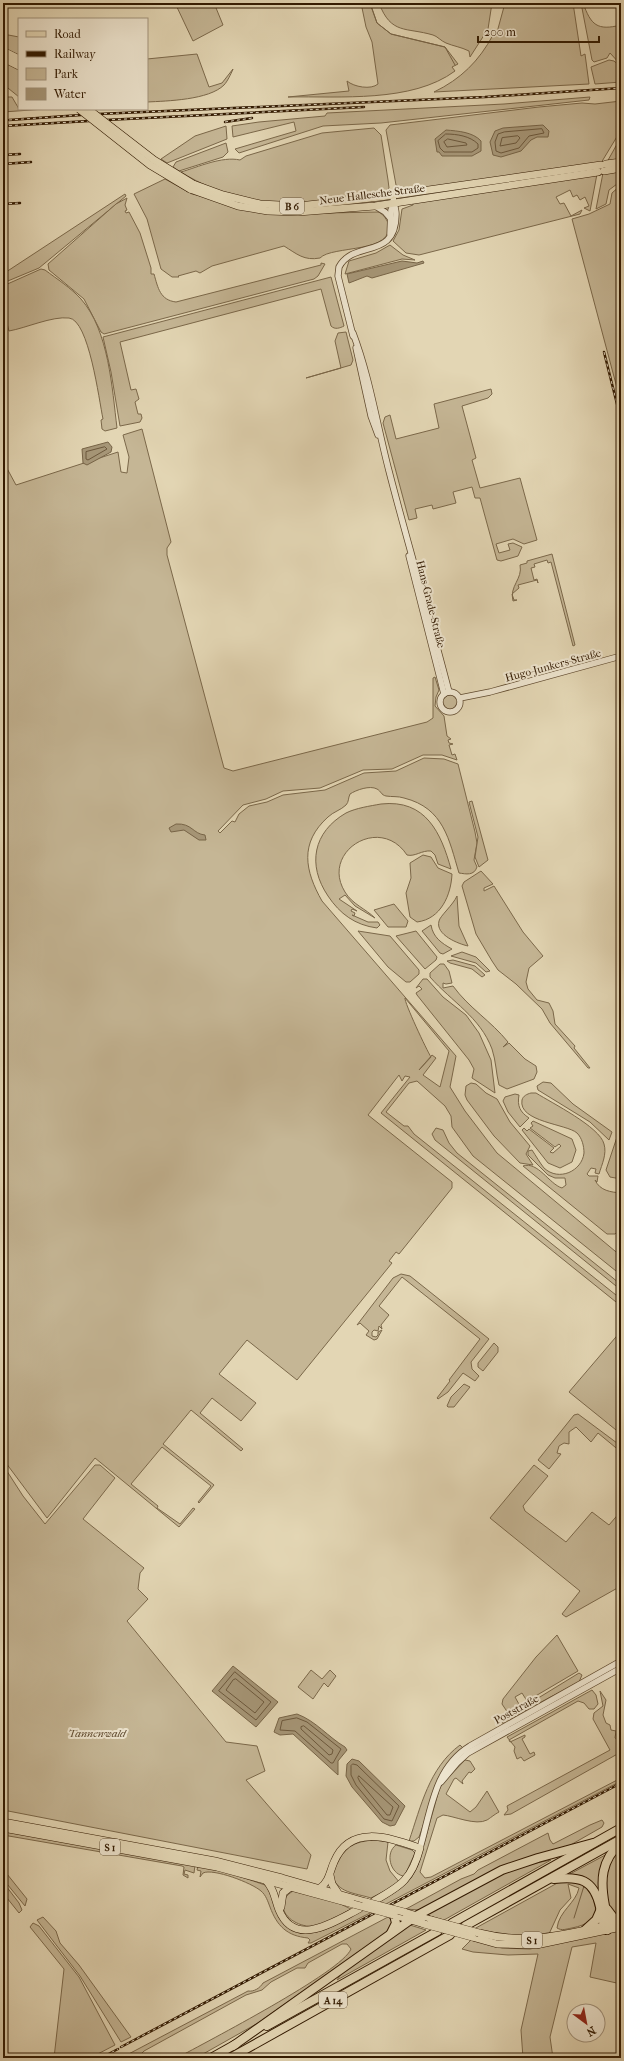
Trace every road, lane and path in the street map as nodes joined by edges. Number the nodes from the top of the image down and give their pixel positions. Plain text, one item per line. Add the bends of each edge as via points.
1 (3, 51) edge
2 (3, 58) edge
3 (18, 58) edge
4 (18, 66) edge
5 (80, 110) edge
6 (89, 110) edge
7 (621, 162) edge
8 (602, 168) junction
9 (621, 168) edge
10 (192, 186) junction
11 (393, 199) junction
12 (375, 206) junction
13 (391, 219) junction
14 (389, 239) junction
15 (621, 656) edge
16 (447, 693) junction
17 (460, 701) junction
18 (621, 1661) edge
19 (621, 1668) edge
20 (437, 1789) junction
21 (3, 1822) edge
22 (3, 1828) edge
23 (621, 1828) edge
24 (621, 1839) edge
25 (621, 1842) edge
26 (593, 1843) junction
27 (420, 1848) junction
28 (330, 1875) junction
29 (265, 1879) junction
30 (549, 1879) junction
31 (292, 1886) junction
32 (320, 1888) junction
33 (338, 1893) junction
34 (374, 1901) dead end
35 (356, 1906) junction
36 (603, 1909) junction
37 (281, 1914) junction
38 (398, 1916) junction
39 (414, 1918) junction
40 (621, 1922) edge
41 (452, 1923) dead end
42 (465, 1926) dead end
43 (607, 1927) junction
44 (621, 1927) edge
45 (585, 1930) junction
46 (438, 1931) dead end
47 (390, 1934) junction
48 (450, 1935) dead end
49 (233, 2046) junction
50 (211, 2058) edge
51 (230, 2058) edge

1 - 3 main road
2 - 4 main road
5 - 10 main road, Neue Hallesche Straße / B 6, bridge via 150,165
6 - 10 main road, Neue Hallesche Straße / B 6, bridge
7 - 8 main road, Neue Hallesche Straße / B 6
8 - 9 main road, Neue Hallesche Straße / B 6
8 - 11 main road, Neue Hallesche Straße / B 6
10 - 11 main road, Neue Hallesche Straße / B 6 via 260,204 299,206
10 - 12 main road, Neue Hallesche Straße / B 6 via 238,206 268,211 334,211
11 - 12 main road, Neue Hallesche Straße / B 6
11 - 13 street
11 - 14 street via 396,224
12 - 13 street
13 - 14 street
14 - 16 street, Hans-Grade-Straße via 380,247 350,256 339,267 338,276 365,367 416,587
15 - 17 street, Hugo-Junkers-Straße
16 - 17 street via 456,693
16 - 17 street via 440,702 445,710 454,711
18 - 20 street, Poststraße via 465,1749 444,1771
19 - 20 street, Poststraße via 468,1753
20 - 27 street, Poststraße
21 - 32 main road, S 1 via 198,1857
22 - 29 main road, S 1 via 197,1863
23 - 26 highway
24 - 30 highway
25 - 36 highway via 604,1866
26 - 39 highway via 502,1870
26 - 41 highway
27 - 28 main road via 386,1838 361,1837 341,1849
27 - 34 main road via 415,1866 405,1882
28 - 32 main road
28 - 33 main road
29 - 31 main road, S 1
29 - 37 main road via 276,1893
30 - 36 highway via 575,1877 586,1882 594,1889
30 - 42 highway
31 - 35 main road, S 1
31 - 37 main road via 283,1893
32 - 33 main road, S 1
33 - 38 main road, S 1, bridge
35 - 37 main road via 324,1926 307,1930 292,1926
35 - 38 main road, S 1, bridge
36 - 40 highway
36 - 43 highway
36 - 45 highway
38 - 39 main road, S 1
38 - 47 highway
39 - 43 main road, S 1, bridge via 424,1924 472,1938 521,1946 554,1942
39 - 45 main road, S 1, bridge via 431,1920 506,1940 530,1940
39 - 47 highway
40 - 43 main road, S 1
43 - 44 main road, S 1
43 - 45 main road, S 1
46 - 49 highway, A 14
47 - 49 highway
48 - 51 highway, A 14
49 - 50 highway, A 14

